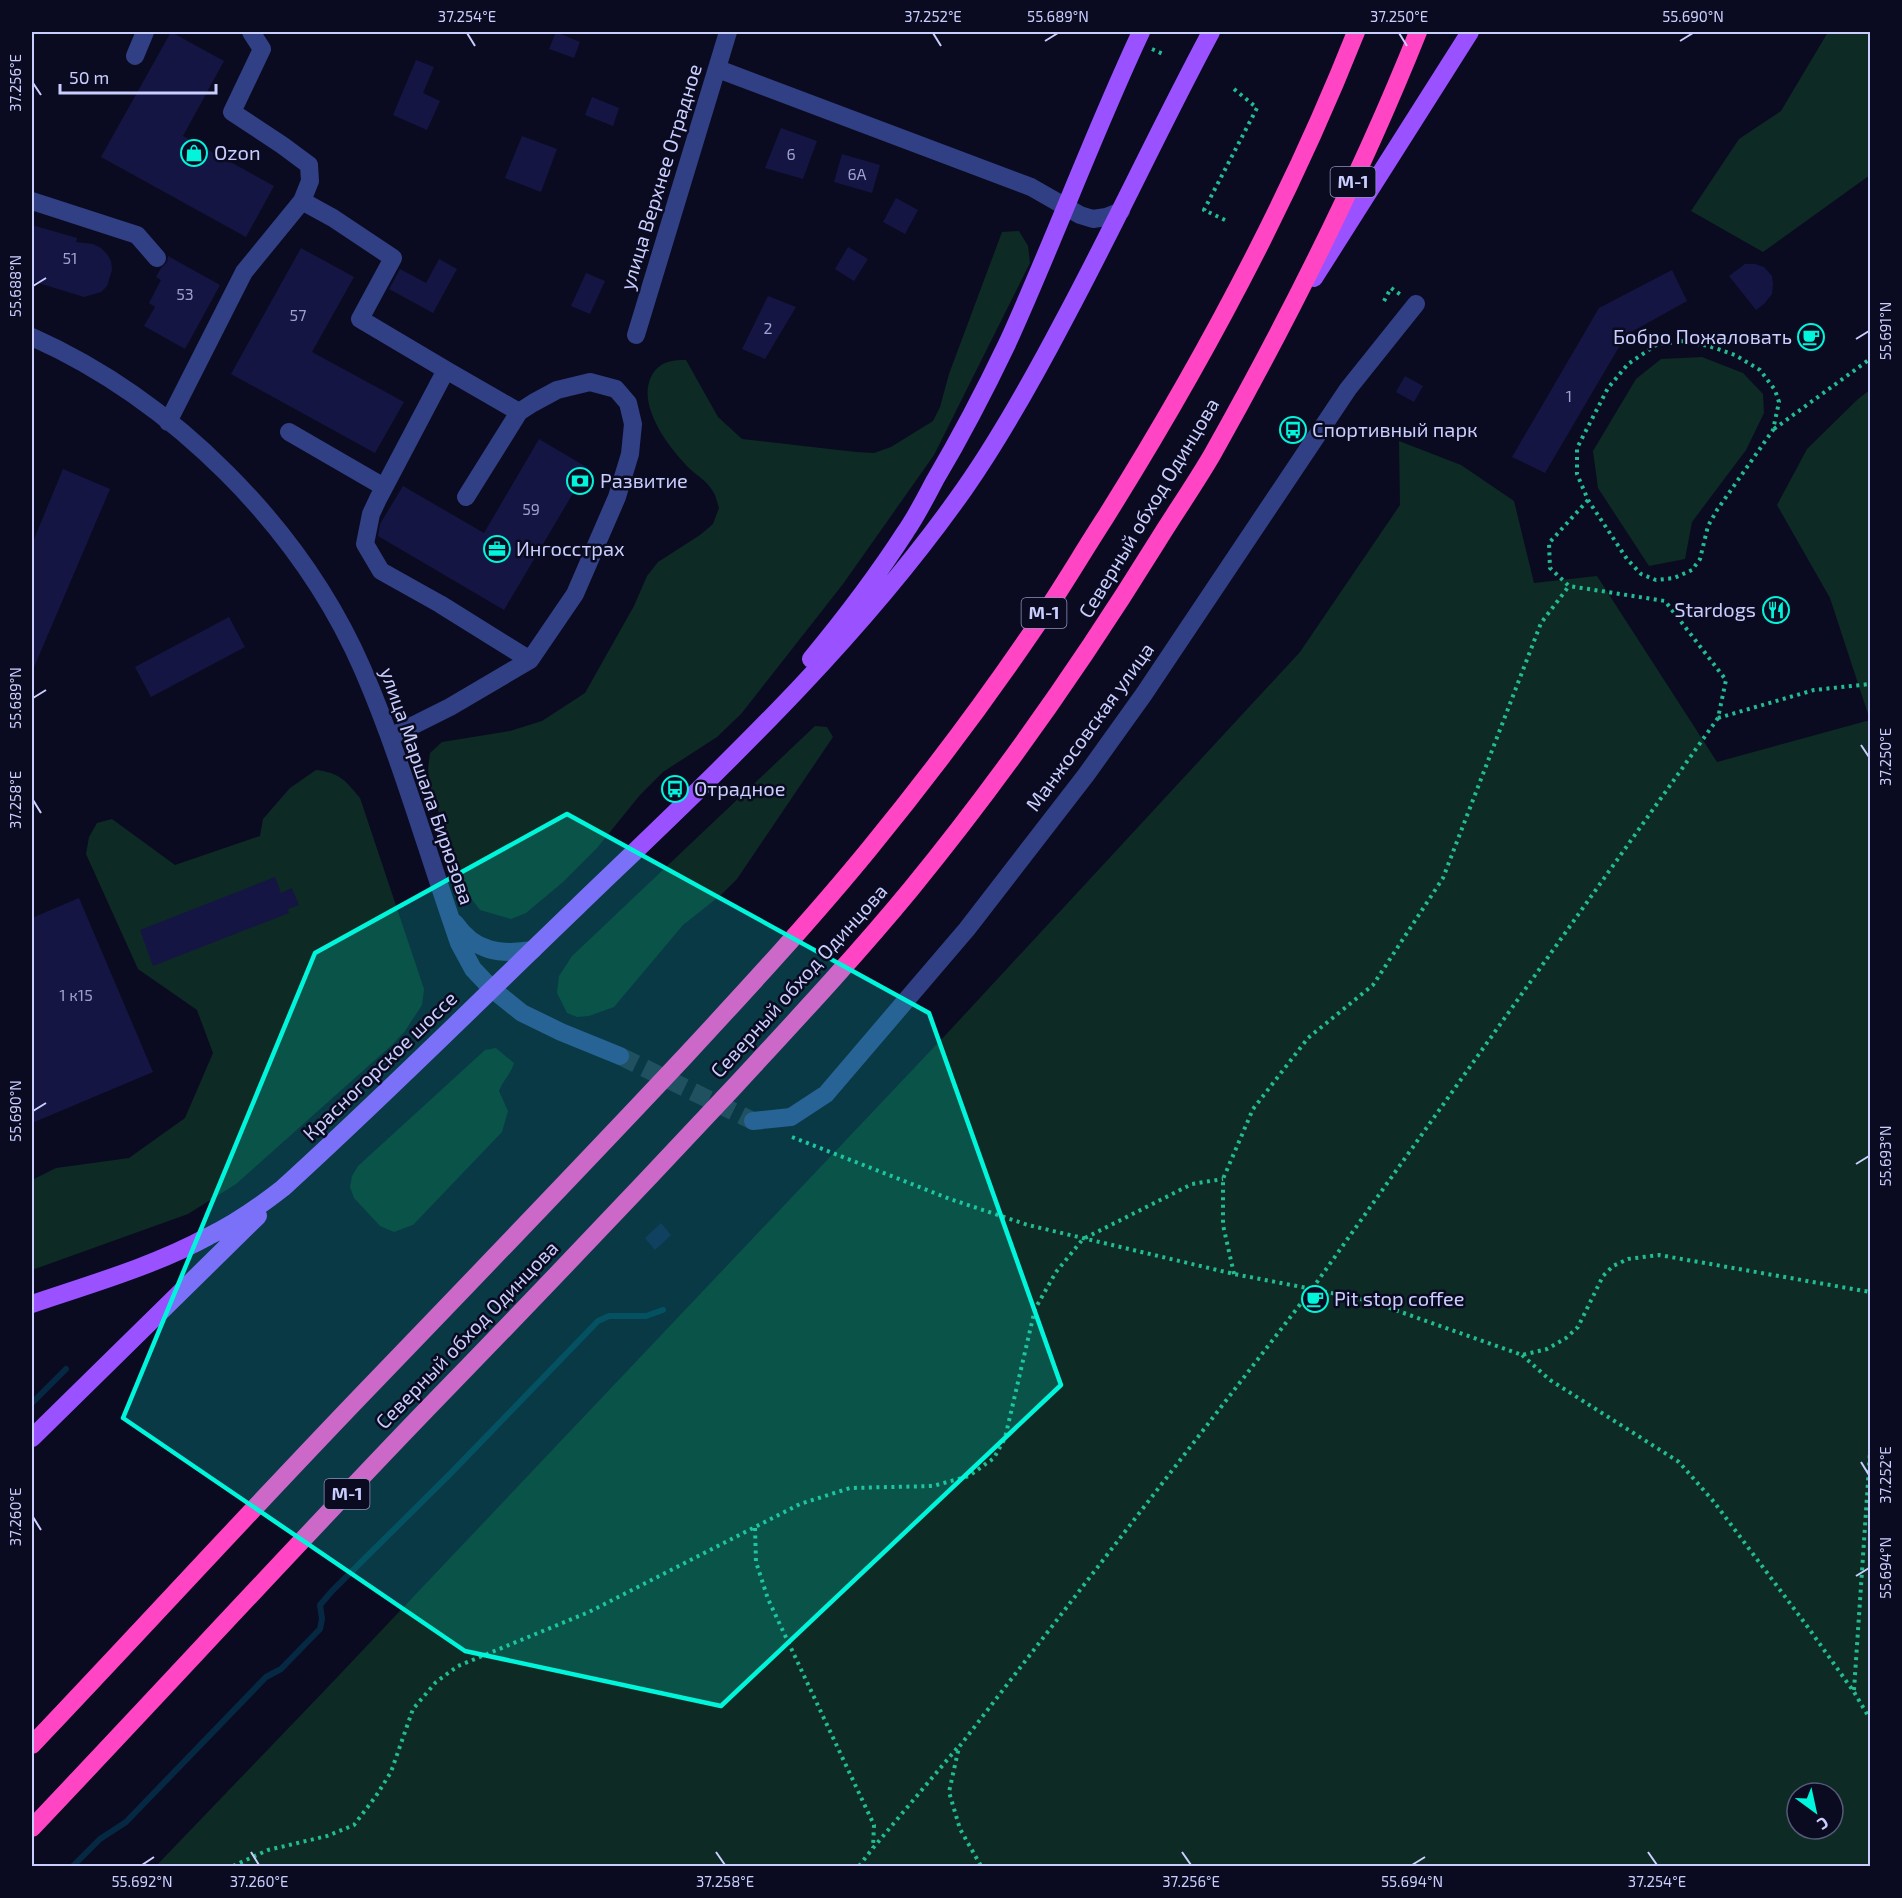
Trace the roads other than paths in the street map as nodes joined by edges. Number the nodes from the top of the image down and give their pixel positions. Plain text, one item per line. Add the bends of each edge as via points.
1 (146, 32) edge
2 (251, 32) edge
3 (728, 32) edge
4 (1141, 32) edge
5 (1211, 32) edge
6 (1356, 32) edge
7 (1418, 32) edge
8 (1470, 32) edge
9 (135, 56) dead end
10 (718, 69) junction
11 (32, 201) edge
12 (302, 201) junction
13 (1066, 208) junction
14 (1121, 211) junction
15 (157, 258) dead end
16 (1416, 304) dead end
17 (1280, 330) junction
18 (636, 335) dead end
19 (32, 337) edge
20 (446, 370) junction
21 (519, 412) junction
22 (168, 422) junction
23 (289, 432) dead end
24 (384, 487) junction
25 (466, 497) dead end
26 (530, 660) junction
27 (390, 737) junction
28 (707, 781) junction
29 (446, 907) junction
30 (533, 950) junction
31 (492, 989) junction
32 (620, 1056) tunnel mouth
33 (753, 1121) tunnel mouth
34 (305, 1168) junction
35 (32, 1304) edge
36 (32, 1438) edge
37 (32, 1744) edge
38 (32, 1828) edge

1 - 9 street
2 - 12 street via 262,50 232,112 309,165 310,181
3 - 10 street, улица Верхнее Отрадное
4 - 13 main road
5 - 14 main road
6 - 37 highway, Северный обход Одинцова / М-1 via 1272,218 1184,387 1037,625 927,775 820,908 753,982
7 - 17 highway, Северный обход Одинцова / М-1 via 1361,164
8 - 17 main road
10 - 13 street via 1031,187
10 - 18 street, улица Верхнее Отрадное
11 - 15 street via 137,235
12 - 20 street via 393,258 360,319
12 - 22 street via 244,272
13 - 14 street via 1093,219
13 - 28 main road via 981,396 907,530 827,640
14 - 28 main road via 1005,425 924,544 882,597 774,716
16 - 33 street, Манжосовская улица via 1348,389 1138,703 967,929 826,1094 791,1117
17 - 38 highway, Северный обход Одинцова / М-1 via 1209,460 1085,656 1030,734 856,954
19 - 22 street, улица Маршала Бирюзова via 116,383
20 - 21 street
20 - 24 street
21 - 25 street
21 - 26 street via 557,390 590,382 616,389 628,403 633,424 630,454 617,497 575,594
22 - 27 street, улица Маршала Бирюзова via 202,448 264,513 308,570 340,622
23 - 24 street
24 - 26 street via 371,514 365,544 381,571
26 - 27 street
27 - 29 street, улица Маршала Бирюзова
28 - 30 main road, Красногорское шоссе
29 - 30 street via 466,937 479,945 510,953
29 - 31 street, улица Маршала Бирюзова via 473,969
30 - 31 main road, Красногорское шоссе
31 - 32 street via 522,1013
31 - 34 main road, Красногорское шоссе
34 - 35 main road, Красногорское шоссе via 260,1206 208,1237
34 - 36 main road

